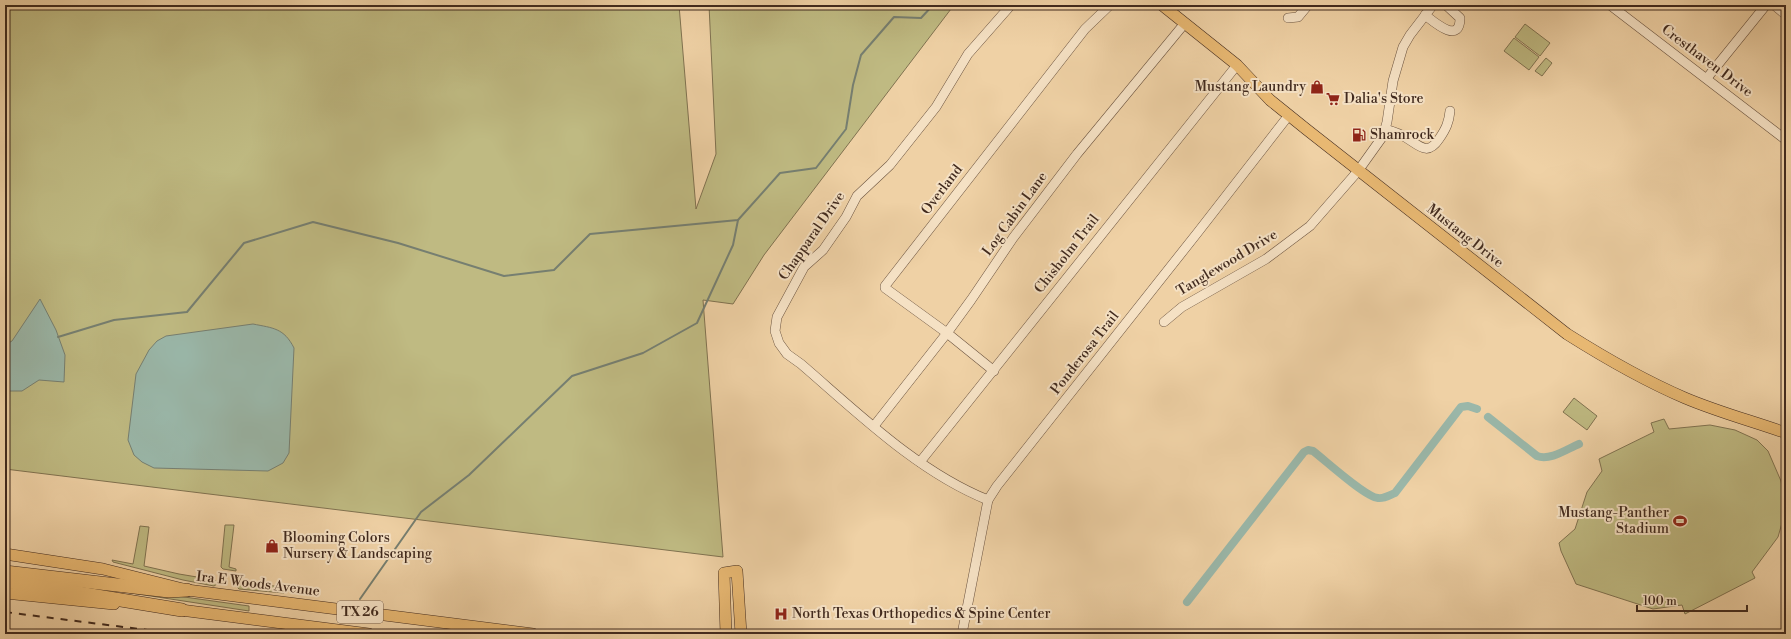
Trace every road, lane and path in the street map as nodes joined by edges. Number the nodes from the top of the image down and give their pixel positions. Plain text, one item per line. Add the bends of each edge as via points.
1 (1011, 5) edge
2 (1110, 5) edge
3 (1308, 5) edge
4 (1433, 5) edge
5 (1446, 5) edge
6 (1610, 5) edge
7 (1766, 5) edge
8 (1774, 5) edge
9 (1167, 6) edge
10 (1425, 15) junction
11 (1786, 15) edge
12 (1288, 18) dead end
13 (1185, 23) junction
14 (1237, 65) junction
15 (1707, 78) junction
16 (1450, 110) dead end
17 (1288, 115) junction
18 (1385, 129) junction
19 (1786, 140) edge
20 (1358, 171) junction
21 (1164, 322) dead end
22 (947, 333) junction
23 (994, 371) junction
24 (874, 426) junction
25 (1786, 433) edge
26 (920, 462) junction
27 (988, 500) junction
28 (5, 554) edge
29 (5, 572) edge
30 (5, 581) edge
31 (187, 590) junction
32 (5, 593) edge
33 (182, 610) junction
34 (469, 630) edge
35 (369, 634) edge
36 (533, 634) edge
37 (726, 634) edge
38 (741, 634) edge
39 (962, 634) edge

1 - 24 street, Chapparal Drive via 968,54 936,107 890,165 858,196 823,250 804,267 777,317 775,331 779,343 787,354
2 - 22 street, Overland via 1085,30 885,286
3 - 12 street via 1298,17
4 - 10 street, Tanglewood Drive
5 - 10 street via 1460,18 1460,24 1456,29 1450,31 1442,28
6 - 15 street, Cresthaven Drive
7 - 15 street
8 - 11 street
9 - 13 main road, Mustang Drive
10 - 18 street, Tanglewood Drive via 1410,35 1398,60
13 - 14 main road, Mustang Drive
13 - 22 street, Log Cabin Lane via 1077,154 1013,238
14 - 17 main road, Mustang Drive
14 - 23 street, Chisholm Trail
15 - 19 street, Cresthaven Drive
16 - 18 street via 1448,125 1430,148 1424,148 1394,131
17 - 20 main road, Mustang Drive
17 - 27 street, Ponderosa Trail
18 - 20 street, Tanglewood Drive
20 - 21 street, Tanglewood Drive via 1310,226 1266,259 1182,307
20 - 25 main road, Mustang Drive via 1552,324 1603,357 1686,398
22 - 23 street, Overland
22 - 24 street, Log Cabin Lane
23 - 26 street, Chisholm Trail
24 - 26 street, Chapparal Drive via 887,439
26 - 27 street, Chapparal Drive
27 - 39 street, Ponderosa Trail
28 - 31 main road, Ira E Woods Avenue via 103,569
29 - 31 highway, TX 26 via 169,591
30 - 33 highway
31 - 34 main road, Ira E Woods Avenue / TX 26
32 - 33 main road, TX 26
33 - 35 main road, TX 26
34 - 36 main road, Ira E Woods Avenue / TX 26
37 - 38 main road via 724,573 737,571

